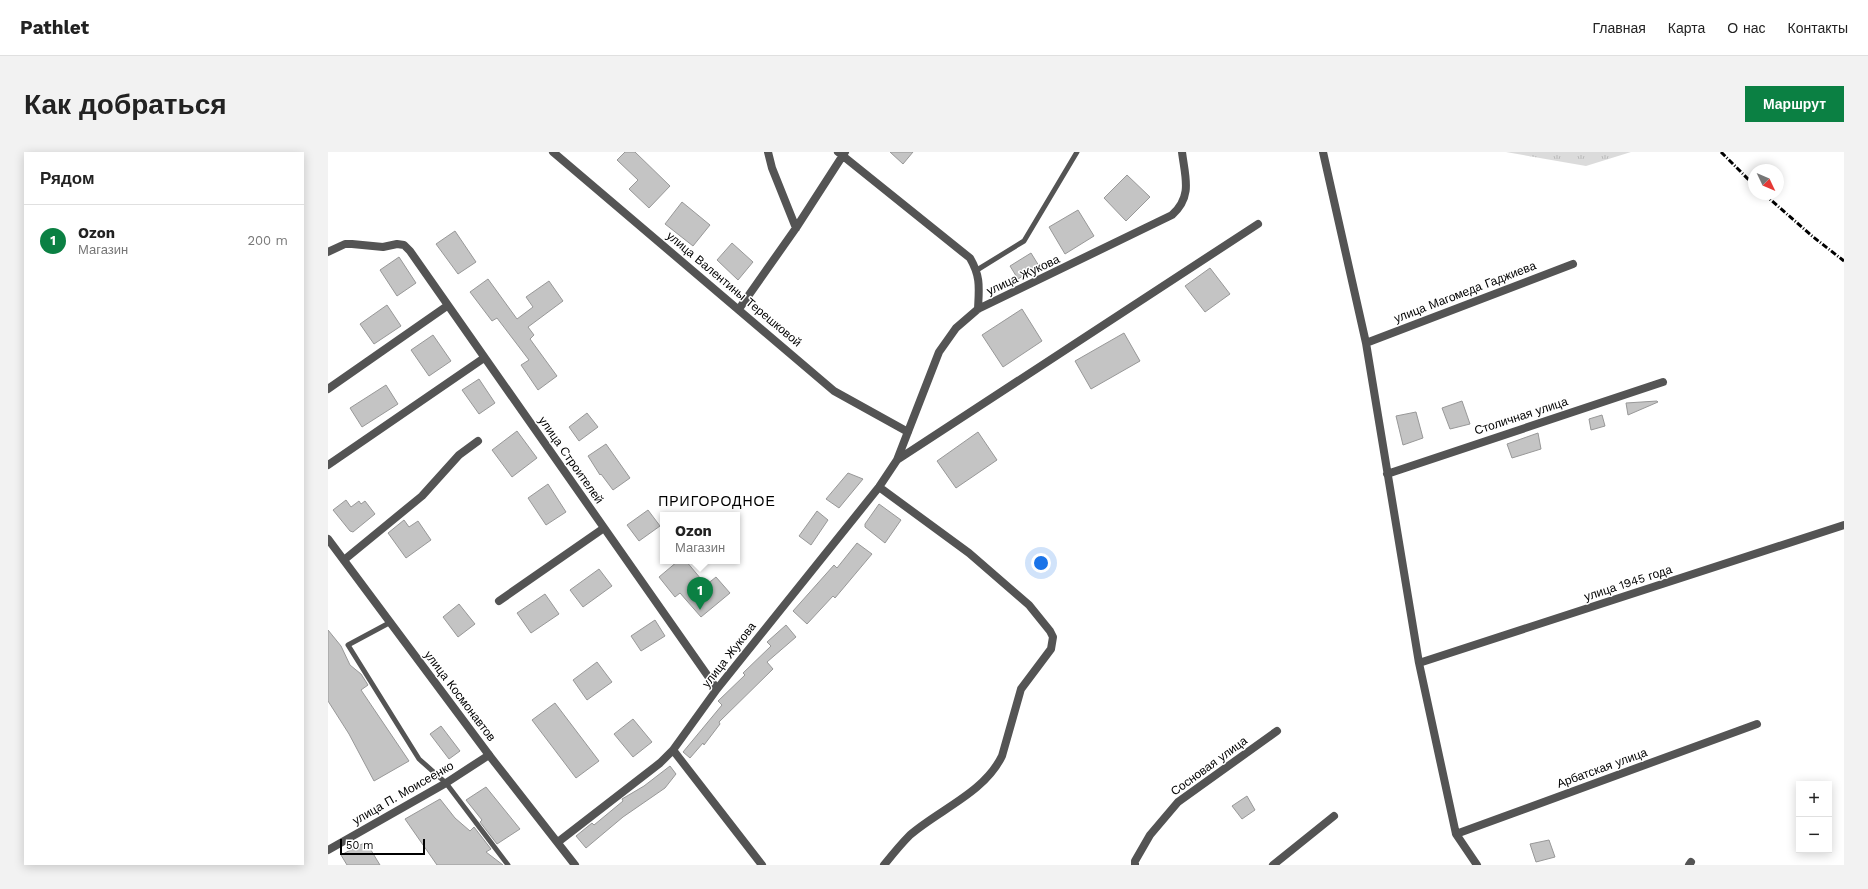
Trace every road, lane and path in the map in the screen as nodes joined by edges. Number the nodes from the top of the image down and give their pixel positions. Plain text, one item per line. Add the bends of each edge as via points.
1 (553, 152) edge
2 (768, 152) edge
3 (1077, 152) edge
4 (1182, 152) edge
5 (1323, 152) edge
6 (842, 153) edge
7 (1258, 224) dead end
8 (796, 228) junction
9 (328, 252) edge
10 (1573, 264) dead end
11 (977, 270) junction
12 (447, 306) junction
13 (739, 309) junction
14 (978, 309) junction
15 (1366, 343) junction
16 (484, 358) junction
17 (1663, 382) dead end
18 (328, 389) edge
19 (908, 432) junction
20 (478, 441) dead end
21 (898, 460) junction
22 (328, 465) edge
23 (1387, 474) junction
24 (879, 487) junction
25 (1844, 525) edge
26 (604, 528) junction
27 (328, 539) edge
28 (344, 560) junction
29 (499, 601) dead end
30 (389, 622) junction
31 (1419, 663) junction
32 (717, 689) junction
33 (1757, 724) dead end
34 (1276, 731) dead end
35 (673, 750) junction
36 (489, 754) junction
37 (446, 783) junction
38 (1334, 816) dead end
39 (1456, 834) junction
40 (558, 842) junction
41 (328, 850) edge
42 (508, 865) edge
43 (575, 865) edge
44 (762, 865) edge
45 (884, 865) edge
46 (1135, 865) edge
47 (1273, 865) edge
48 (1477, 865) edge

1 - 13 street, улица Валентины Терешковой
2 - 8 street
3 - 11 lane via 1024,241
4 - 14 street, улица Жукова via 1186,189 1180,207 1172,215
5 - 15 street
6 - 8 street
6 - 11 street via 970,258
7 - 21 street, улица Жукова
8 - 13 street
9 - 12 street, улица Строителей via 344,244 383,247 404,245
10 - 15 street, улица Магомеда Гаджиева
11 - 14 street via 980,283
12 - 16 street, улица Строителей
12 - 18 street
13 - 19 street, улица Валентины Терешковой via 834,391
14 - 19 street, улица Жукова via 956,328 939,352
15 - 23 street
16 - 22 street
16 - 26 street, улица Строителей
17 - 23 street, Столичная улица
19 - 21 street, улица Жукова
20 - 28 street via 459,455 422,496
21 - 24 street, улица Жукова
23 - 31 street
24 - 32 street, улица Жукова
24 - 45 street via 969,553 1029,605 1050,631 1053,643 1021,689 997,766 981,783 910,835
25 - 31 street, улица 1945 года
26 - 29 street
26 - 32 street, улица Строителей
27 - 28 street, улица Космонавтов
28 - 30 street, улица Космонавтов
30 - 36 street, улица Космонавтов
30 - 37 lane via 348,645 419,759
31 - 39 street
32 - 35 street, улица Жукова
33 - 39 street, Арбатская улица
34 - 46 street, Сосновая улица via 1178,802 1150,835
35 - 40 street, улица Жукова via 660,763
35 - 44 street
36 - 37 street, улица П. Моисеенко
36 - 40 street, улица Космонавтов
37 - 41 street, улица П. Моисеенко
37 - 42 lane
38 - 47 street
39 - 48 street
40 - 43 street, улица Космонавтов

